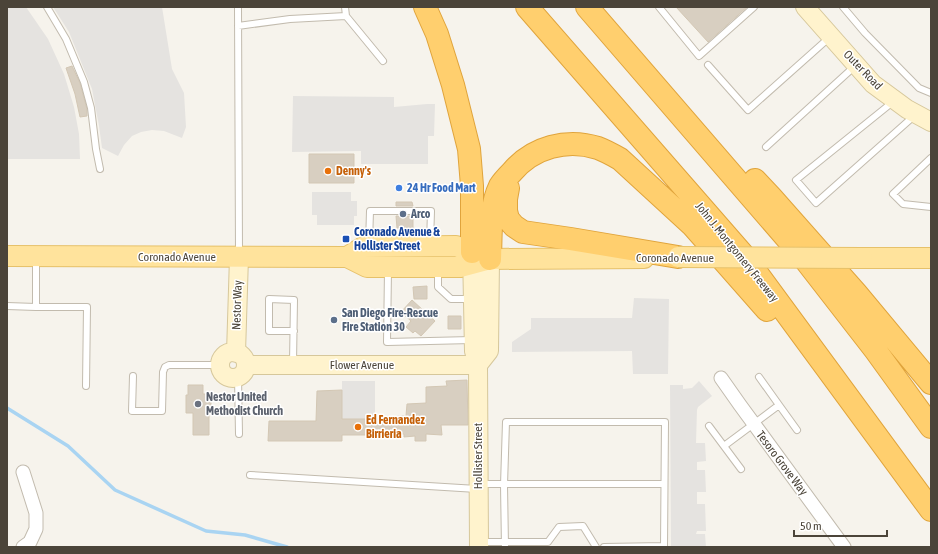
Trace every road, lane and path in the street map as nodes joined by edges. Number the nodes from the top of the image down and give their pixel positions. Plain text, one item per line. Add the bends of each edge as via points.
1 (47, 7) edge
2 (238, 7) edge
3 (344, 7) edge
4 (425, 7) edge
5 (527, 7) edge
6 (587, 7) edge
7 (659, 7) edge
8 (754, 7) edge
9 (805, 7) edge
10 (843, 7) edge
11 (346, 16) junction
12 (238, 26) junction
13 (831, 36) junction
14 (618, 44) junction
15 (383, 62) dead end
16 (708, 65) dead end
17 (857, 65) junction
18 (931, 93) edge
19 (895, 100) junction
20 (923, 118) edge
21 (766, 147) dead end
22 (931, 158) edge
23 (100, 169) dead end
24 (508, 176) junction
25 (931, 207) edge
26 (369, 247) junction
27 (430, 247) junction
28 (7, 256) edge
29 (36, 256) junction
30 (239, 257) junction
31 (347, 257) junction
32 (678, 257) junction
33 (478, 258) junction
34 (931, 258) edge
35 (388, 266) junction
36 (438, 266) junction
37 (473, 299) junction
38 (7, 306) edge
39 (36, 307) junction
40 (294, 331) junction
41 (474, 340) junction
42 (293, 364) junction
43 (221, 365) joint
44 (240, 365) junction
45 (478, 365) junction
46 (133, 376) dead end
47 (759, 377) dead end
48 (721, 378) dead end
49 (931, 383) edge
50 (86, 386) dead end
51 (779, 405) junction
52 (753, 424) junction
53 (709, 426) dead end
54 (931, 427) edge
55 (797, 430) dead end
56 (239, 434) dead end
57 (724, 446) junction
58 (899, 466) junction
59 (741, 469) dead end
60 (23, 472) dead end
61 (250, 476) dead end
62 (504, 484) junction
63 (664, 484) junction
64 (478, 487) junction
65 (931, 510) edge
66 (479, 545) edge
67 (505, 545) edge
68 (664, 546) edge
69 (23, 547) edge
70 (596, 547) edge
71 (604, 547) edge
72 (844, 547) edge

1 - 23 lane via 66,39 84,82 91,108
2 - 12 lane
3 - 11 lane
4 - 33 highway via 437,34 453,85 469,149
5 - 58 highway, John J. Montgomery Freeway via 745,258
6 - 14 highway
7 - 8 lane via 699,56
9 - 13 street, Outer Road
10 - 18 lane via 918,88
11 - 12 lane via 290,19
11 - 15 lane
12 - 30 lane
13 - 16 lane via 748,110
13 - 17 street, Outer Road
14 - 49 highway via 771,197
14 - 54 highway via 803,257
17 - 19 street, Outer Road via 874,84
17 - 21 lane
19 - 20 street, Outer Road
19 - 20 lane via 796,180 816,203
22 - 25 lane via 894,194 903,204
24 - 32 highway via 508,220 523,232
24 - 33 highway via 500,186
24 - 58 highway via 534,154 566,144 594,147 620,159 693,226
26 - 27 main road, Coronado Avenue
26 - 27 lane via 370,211 431,211
26 - 31 main road, Coronado Avenue via 363,247
27 - 33 main road, Coronado Avenue via 456,246
28 - 29 main road, Coronado Avenue
29 - 30 main road, Coronado Avenue
29 - 39 lane
30 - 31 main road, Coronado Avenue
30 - 44 street, Nestor Way
31 - 35 main road, Coronado Avenue via 367,266
32 - 33 main road, Coronado Avenue
32 - 34 main road, Coronado Avenue, bridge
33 - 36 main road, Coronado Avenue via 460,266
33 - 37 street, Hollister Street
33 - 45 street via 489,351
35 - 36 main road, Coronado Avenue
35 - 41 lane via 387,342
36 - 37 lane via 438,287 451,299
37 - 41 street, Hollister Street
38 - 39 lane
39 - 50 lane via 87,307
40 - 40 lane via 294,300 270,299 269,331
40 - 42 lane
41 - 45 street, Hollister Street
42 - 44 street, Flower Avenue
42 - 45 street, Flower Avenue
43 - 44 street via 227,354
43 - 46 lane via 165,367 162,411 132,411
44 - 56 lane
45 - 64 street, Hollister Street
47 - 51 lane
48 - 52 street, Tesoro Grove Way
51 - 52 lane
51 - 55 lane
52 - 57 lane
52 - 72 street, Tesoro Grove Way
53 - 57 lane
57 - 59 lane
58 - 65 highway, John J. Montgomery Freeway
60 - 69 street via 36,513 36,529 30,542
61 - 64 lane
62 - 63 lane
62 - 63 lane via 506,422 664,422
62 - 64 lane
62 - 67 lane
63 - 68 lane
64 - 66 street, Hollister Street
66 - 67 lane
67 - 70 lane via 548,542 559,527 583,526
68 - 71 lane

